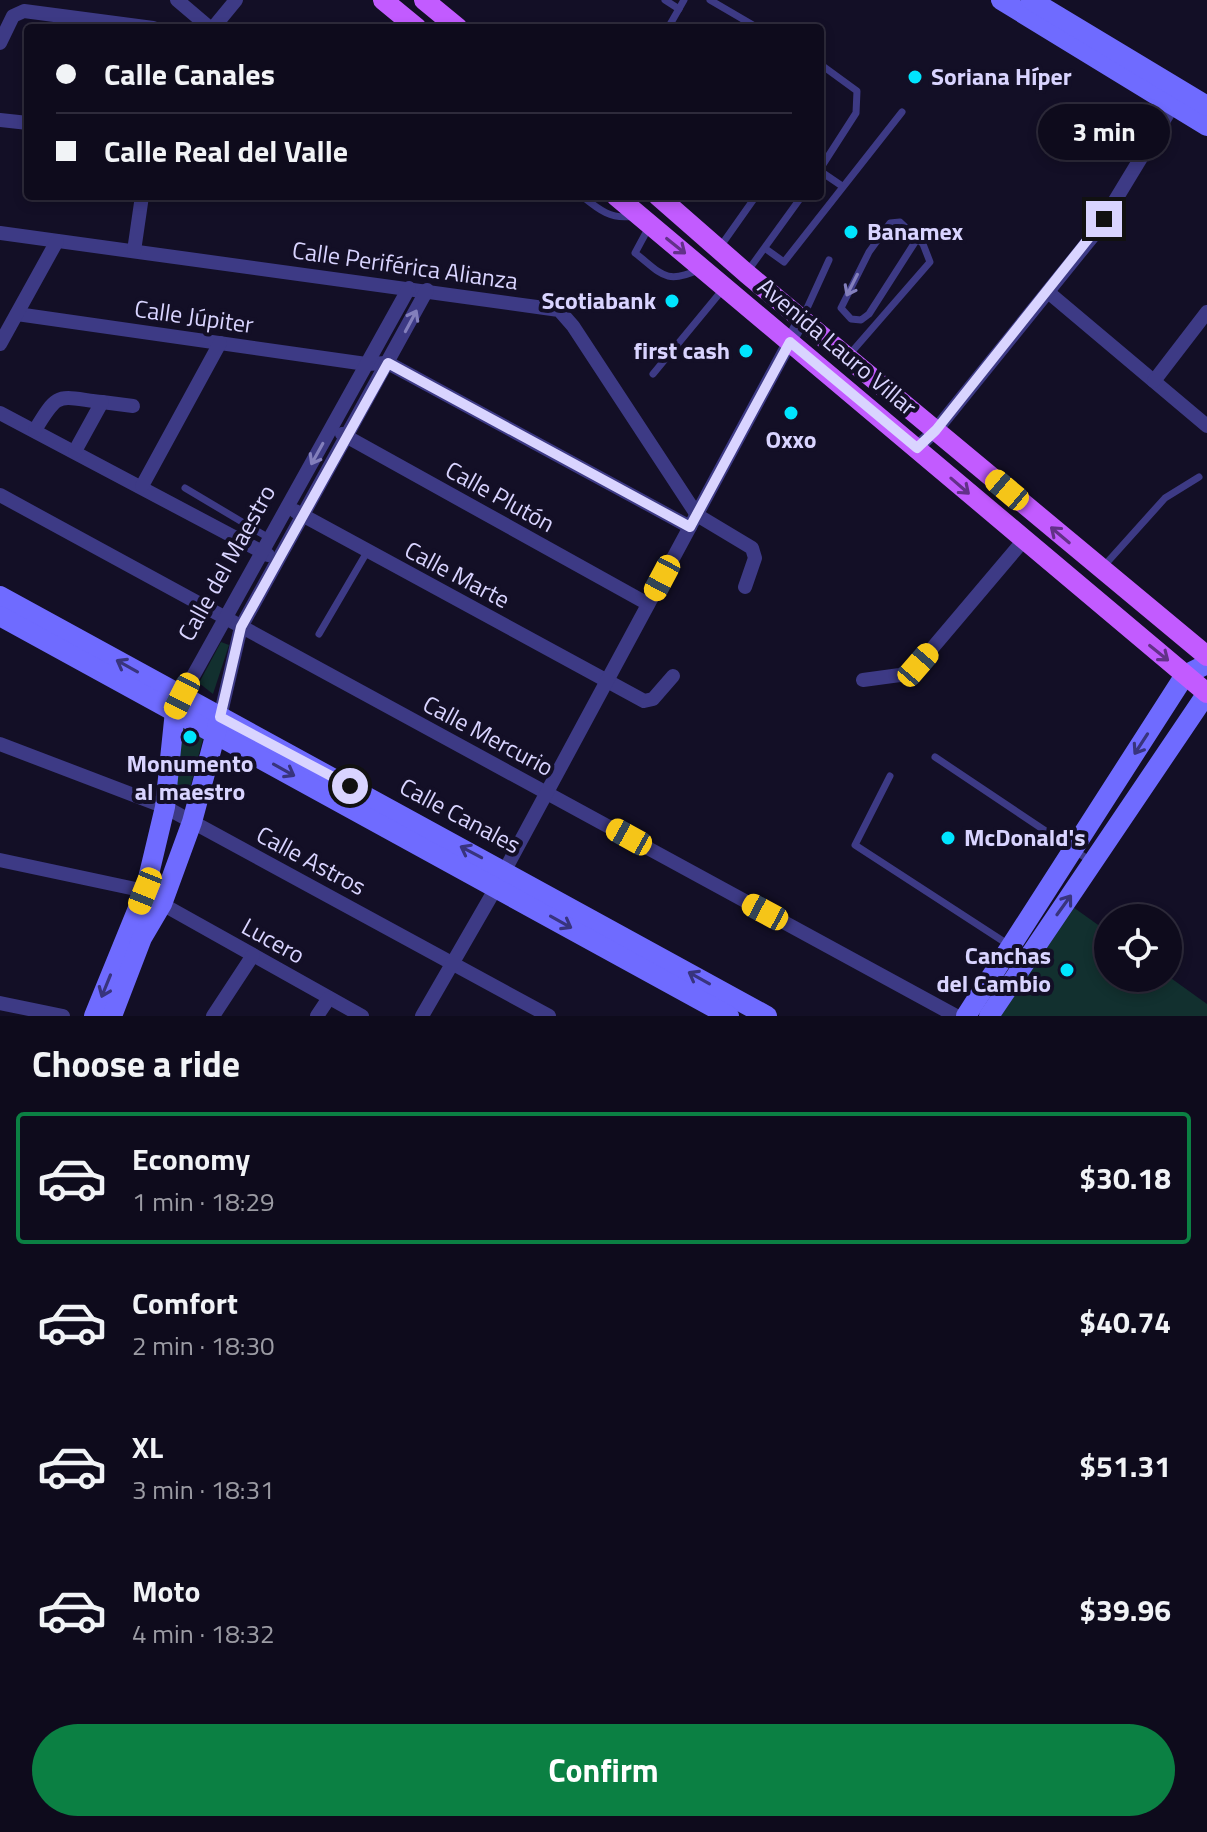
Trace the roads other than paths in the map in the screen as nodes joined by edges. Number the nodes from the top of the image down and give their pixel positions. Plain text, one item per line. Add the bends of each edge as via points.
1 (177, 0) edge
2 (236, 0) edge
3 (383, 0) edge
4 (424, 0) edge
5 (665, 0) edge
6 (684, 0) edge
7 (710, 0) edge
8 (1001, 0) edge
9 (1031, 0) edge
10 (679, 9) junction
11 (412, 15) edge
12 (117, 24) edge
13 (206, 24) edge
14 (215, 24) edge
15 (453, 24) edge
16 (670, 24) edge
17 (751, 24) edge
18 (0, 43) edge
19 (824, 67) edge
20 (1178, 98) junction
21 (1207, 106) edge
22 (902, 112) dead end
23 (0, 120) edge
24 (24, 123) edge
25 (1207, 126) edge
26 (824, 164) edge
27 (824, 173) edge
28 (842, 186) junction
29 (141, 200) edge
30 (587, 200) edge
31 (621, 200) edge
32 (663, 200) edge
33 (753, 200) edge
34 (799, 200) edge
35 (644, 220) junction
36 (0, 233) edge
37 (917, 239) junction
38 (57, 241) junction
39 (718, 249) junction
40 (766, 249) junction
41 (134, 251) junction
42 (829, 260) dead end
43 (703, 268) junction
44 (746, 273) junction
45 (725, 286) junction
46 (409, 288) junction
47 (427, 290) junction
48 (1048, 292) junction
49 (1207, 312) edge
50 (17, 314) junction
51 (802, 319) junction
52 (790, 342) junction
53 (220, 343) junction
54 (0, 344) edge
55 (848, 356) junction
56 (388, 363) junction
57 (366, 364) junction
58 (653, 374) dead end
59 (1154, 381) junction
60 (102, 402) junction
61 (133, 406) dead end
62 (0, 413) edge
63 (1207, 426) edge
64 (331, 427) junction
65 (35, 430) junction
66 (936, 430) junction
67 (346, 438) junction
68 (917, 448) junction
69 (75, 451) junction
70 (1199, 477) dead end
71 (142, 486) junction
72 (185, 488) dead end
73 (0, 495) edge
74 (288, 506) junction
75 (302, 516) junction
76 (693, 521) junction
77 (270, 538) junction
78 (1023, 541) junction
79 (367, 552) junction
80 (263, 553) junction
81 (276, 560) junction
82 (1101, 569) junction
83 (745, 587) dead end
84 (0, 596) edge
85 (648, 604) junction
86 (0, 616) edge
87 (226, 620) junction
88 (241, 627) junction
89 (319, 634) dead end
90 (1207, 656) edge
91 (1207, 664) edge
92 (1185, 675) junction
93 (673, 676) dead end
94 (863, 680) dead end
95 (607, 681) junction
96 (1207, 693) edge
97 (178, 704) junction
98 (218, 725) junction
99 (0, 744) edge
100 (935, 757) dead end
101 (890, 776) dead end
102 (547, 792) junction
103 (165, 807) junction
104 (192, 822) junction
105 (1073, 850) junction
106 (0, 860) edge
107 (1094, 864) junction
108 (501, 878) junction
109 (145, 891) junction
110 (162, 904) junction
111 (1019, 952) junction
112 (253, 955) junction
113 (455, 964) junction
114 (329, 998) junction
115 (0, 1003) edge
116 (63, 1016) edge
117 (94, 1016) edge
118 (112, 1016) edge
119 (213, 1016) edge
120 (317, 1016) edge
121 (362, 1016) edge
122 (422, 1016) edge
123 (549, 1016) edge
124 (729, 1016) edge
125 (767, 1016) edge
126 (956, 1016) edge
127 (966, 1016) edge
128 (989, 1016) edge

1 - 13 street
2 - 14 street
3 - 11 main road
4 - 15 main road
5 - 10 lane
6 - 10 lane
7 - 17 lane
8 - 20 main road
9 - 20 main road
10 - 16 lane
12 - 18 street via 18,13
19 - 26 lane via 857,91 856,113
20 - 21 main road
20 - 25 main road
20 - 48 street via 1096,232
22 - 28 lane
23 - 24 street
27 - 28 lane
28 - 40 lane via 784,262
29 - 41 street
30 - 35 lane via 601,212
31 - 35 main road, Avenida Lauro Villar
32 - 39 main road, Avenida Lauro Villar
33 - 39 lane
34 - 40 lane
35 -> 43 main road, Avenida Lauro Villar
35 - 43 lane via 635,253 670,279
36 - 38 street, Calle Periférica Alianza
37 -> 37 lane via 900,222 890,223 841,308 851,319 869,314
37 - 55 lane via 930,262
38 - 41 street, Calle Periférica Alianza
38 - 50 street
39 - 44 main road, Avenida Lauro Villar
40 - 44 lane
41 - 46 street, Calle Periférica Alianza
42 - 51 lane
43 - 45 main road, Avenida Lauro Villar
44 - 51 main road, Avenida Lauro Villar
45 - 52 main road, Avenida Lauro Villar
45 - 58 lane
46 - 47 street, Calle Periférica Alianza
46 - 57 street, Calle del Maestro
56 -> 47 street, Calle del Maestro
47 - 76 street, Calle Periférica Alianza via 563,313
48 - 59 street
48 - 66 street
49 - 59 street
50 - 53 street, Calle Júpiter
50 - 54 street
51 - 52 street
51 - 55 main road, Avenida Lauro Villar
52 - 68 main road, Avenida Lauro Villar
52 - 76 street
53 - 57 street, Calle Júpiter
53 - 71 street
55 - 66 main road, Avenida Lauro Villar
56 - 57 street, Calle Júpiter
56 - 67 street, Calle del Maestro
56 - 76 street
57 - 64 street, Calle del Maestro
59 - 63 street
60 - 61 street
60 - 65 street via 59,398
60 - 69 street
62 - 65 street
64 - 67 street, Calle Plutón
64 -> 74 street, Calle del Maestro
65 - 69 street
66 - 68 street
82 -> 66 main road, Avenida Lauro Villar
67 - 75 street, Calle del Maestro
67 - 85 street, Calle Plutón
68 -> 78 main road, Avenida Lauro Villar
69 - 71 street
70 - 82 lane via 1165,498
71 - 80 street
72 - 77 lane
73 - 87 street, Calle Mercurio
74 - 75 street, Calle Marte
74 - 77 street, Calle del Maestro
75 - 79 street, Calle Marte
75 - 81 street, Calle del Maestro
76 - 83 street via 752,548 755,558
76 - 85 street
77 - 80 street, Calle del Maestro
78 -> 92 main road, Avenida Lauro Villar
78 - 94 street via 918,665 900,675
79 - 89 lane
79 - 95 street, Calle Marte
80 - 81 street
80 - 87 street, Calle del Maestro
81 - 88 street, Calle del Maestro
82 - 90 main road, Avenida Lauro Villar
97 -> 84 main road, Calle Canales
85 - 95 street
86 - 97 main road
87 - 88 street, Calle Mercurio
87 - 97 street, Calle del Maestro
88 - 98 street, Calle del Maestro
88 - 102 street, Calle Mercurio
91 - 92 main road
92 - 96 main road, Avenida Lauro Villar
92 -> 105 main road
93 - 95 street, Calle Marte via 653,699 644,701
95 - 102 street
96 - 107 main road
97 - 98 main road, Calle Canales
97 - 103 main road, Calle del Maestro
98 - 104 main road, Calle del Maestro
98 - 108 main road, Calle Canales
99 - 103 street, Calle Astros
100 - 105 lane
101 - 111 lane via 855,845
102 - 108 street
102 - 126 street, Calle Mercurio
103 - 104 street, Calle Astros
103 - 109 main road, Calle del Maestro
104 - 110 main road, Calle del Maestro
104 - 113 street, Calle Astros
105 - 107 lane
105 - 111 main road
106 - 109 street
111 -> 107 main road
108 - 113 street
108 -> 124 main road, Calle Canales
125 -> 108 main road, Calle Canales
109 - 110 street, Lucero
109 -> 117 main road, Calle del Maestro
110 - 112 street, Lucero
110 - 118 main road, Calle del Maestro via 142,938
111 - 127 main road
111 - 128 main road
112 - 114 street, Lucero
112 - 119 street
113 - 122 street
113 - 123 street, Calle Astros
114 - 120 street
114 - 121 street, Lucero
115 - 116 street

